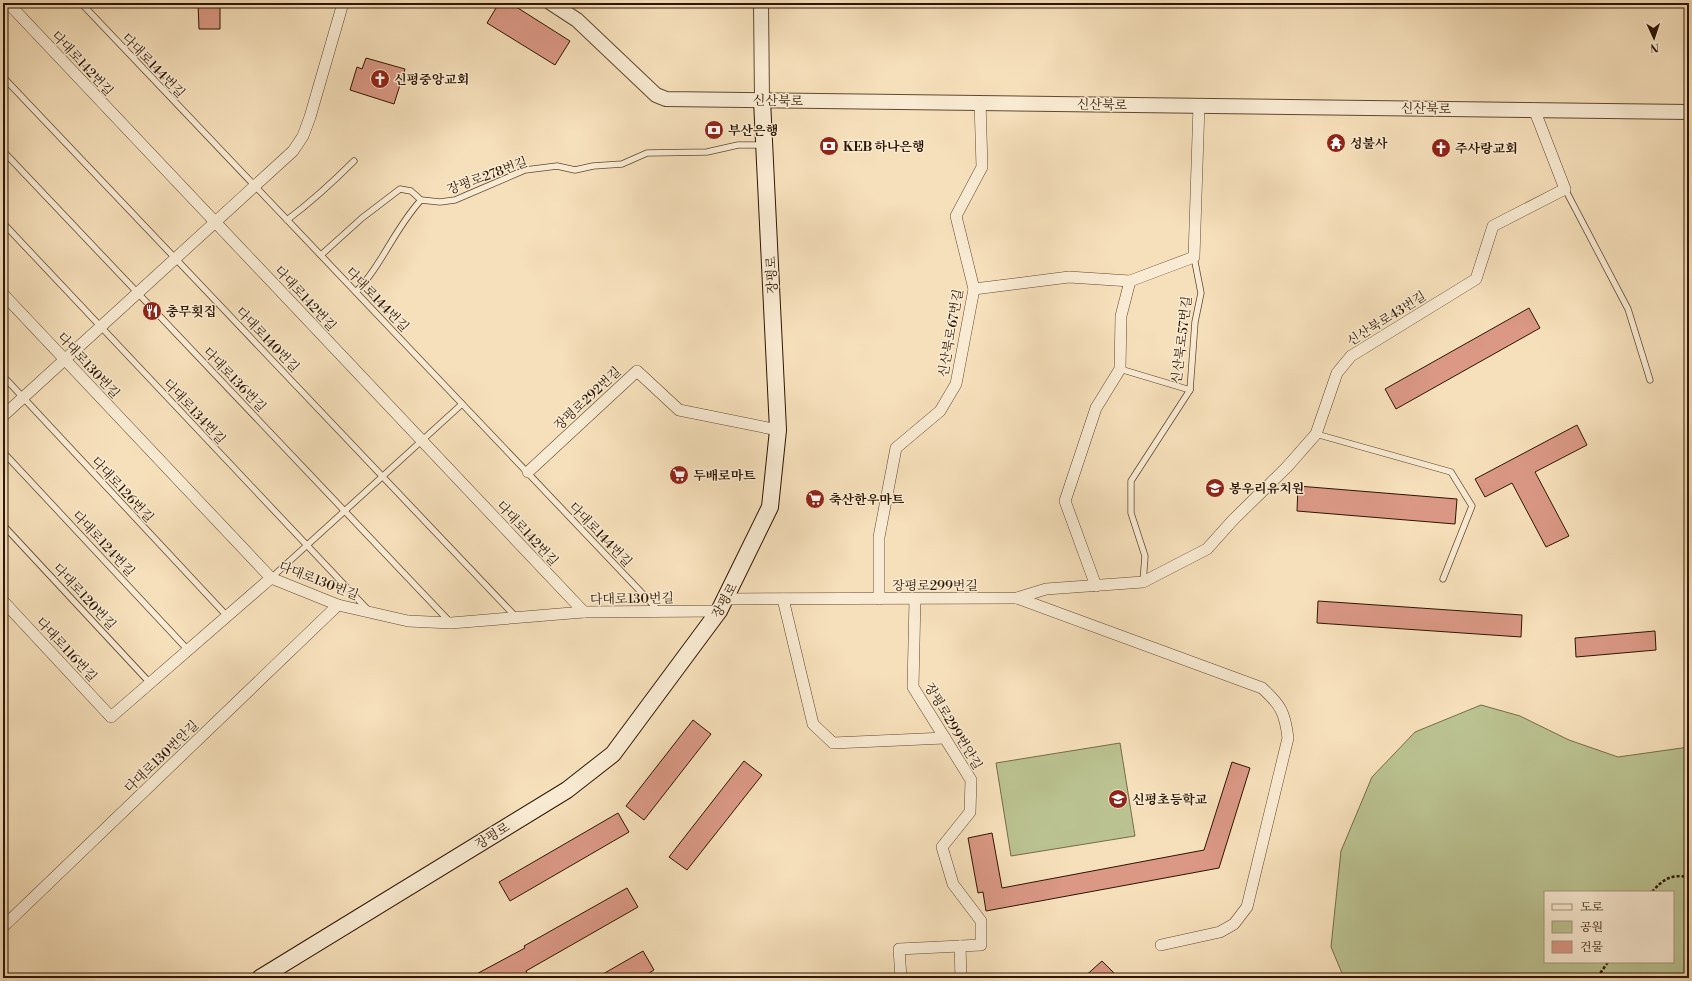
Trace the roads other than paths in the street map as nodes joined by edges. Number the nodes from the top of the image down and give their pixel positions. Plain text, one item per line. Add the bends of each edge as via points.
1 (8, 3) edge
2 (81, 3) edge
3 (343, 3) edge
4 (551, 3) edge
5 (762, 3) edge
6 (3, 77) edge
7 (762, 100) junction
8 (980, 102) junction
9 (1199, 106) junction
10 (1534, 109) junction
11 (1689, 112) edge
12 (764, 145) junction
13 (3, 151) edge
14 (354, 161) dead end
15 (255, 186) junction
16 (1566, 189) junction
17 (421, 200) junction
18 (287, 220) junction
19 (215, 222) junction
20 (3, 223) edge
21 (321, 255) junction
22 (1194, 257) junction
23 (176, 258) junction
24 (1130, 281) junction
25 (974, 289) junction
26 (356, 292) junction
27 (138, 293) junction
28 (3, 294) edge
29 (101, 327) junction
30 (65, 359) junction
31 (1120, 369) junction
32 (3, 376) edge
33 (1650, 380) dead end
34 (1190, 390) junction
35 (23, 398) junction
36 (462, 404) junction
37 (3, 416) edge
38 (778, 430) junction
39 (1316, 434) junction
40 (421, 441) junction
41 (3, 452) edge
42 (528, 472) junction
43 (383, 476) junction
44 (345, 511) junction
45 (3, 525) edge
46 (307, 545) junction
47 (271, 578) junction
48 (1443, 578) dead end
49 (1143, 582) junction
50 (1096, 586) junction
51 (1017, 598) junction
52 (783, 599) junction
53 (879, 599) junction
54 (915, 599) junction
55 (3, 601) edge
56 (338, 605) junction
57 (722, 605) junction
58 (659, 611) junction
59 (584, 612) junction
60 (372, 614) junction
61 (227, 616) junction
62 (516, 617) junction
63 (451, 623) junction
64 (188, 650) junction
65 (150, 683) junction
66 (945, 738) junction
67 (3, 927) edge
68 (1161, 945) dead end
69 (960, 946) junction
70 (260, 978) edge
71 (901, 978) edge
72 (961, 978) edge

1 - 19 street, 다대로142번길
2 - 15 lane, 다대로144번길
3 - 15 street via 303,136 293,151
4 - 7 street, 신산북로 via 577,20 656,95 666,99
5 - 7 street, 장평로
6 - 23 lane, 다대로140번길
7 - 8 street, 신산북로
7 - 12 main road, 장평로
8 - 9 street, 신산북로
8 - 25 street, 신산북로67번길 via 982,167 956,216
9 - 10 street, 신산북로
9 - 22 street, 신산북로57번길
10 - 11 street, 신산북로
10 - 16 street
12 - 17 lane, 장평로278번길 via 738,145 707,152 647,153 622,164 575,170 557,166 525,170 455,200
12 - 38 main road, 장평로
13 - 27 lane, 다대로136번길
14 - 18 lane via 308,205
15 - 18 lane, 다대로144번길
15 - 19 street
16 - 33 lane via 1628,309
16 - 39 street, 신산북로43번길 via 1493,226 1476,278 1351,356 1337,373
17 - 21 lane via 411,191 400,189 362,218
17 - 26 lane via 367,280
18 - 21 lane, 다대로144번길
19 - 23 street
19 - 40 street, 다대로142번길
20 - 29 lane, 다대로134번길
21 - 26 lane, 다대로144번길
22 - 24 street
22 - 34 lane, 신산북로57번길 via 1201,293 1195,322
23 - 27 street
23 - 43 lane, 다대로140번길
24 - 25 street via 1069,277
24 - 31 street via 1121,316
25 - 53 street, 신산북로67번길 via 956,384 940,411 896,448 879,537
26 - 36 lane, 다대로144번길
27 - 29 street
27 - 44 lane, 다대로136번길
28 - 30 street, 다대로130번길
29 - 30 street
29 - 46 lane, 다대로134번길
30 - 35 street
30 - 47 street, 다대로130번길
31 - 34 lane
31 - 50 street via 1096,408 1065,501
32 - 35 lane, 다대로126번길
34 - 49 lane, 신산북로57번길 via 1131,481 1131,513 1145,556
35 - 37 street
35 - 61 lane, 다대로126번길
36 - 40 lane
36 - 42 lane, 다대로144번길
38 - 42 street, 장평로292번길 via 679,410 637,371
38 - 57 main road, 장평로 via 770,507
39 - 48 lane via 1451,472 1472,506
39 - 49 street, 신산북로43번길 via 1207,549
40 - 43 lane
40 - 59 street, 다대로142번길
41 - 64 lane, 다대로124번길
42 - 58 lane, 다대로144번길
43 - 44 lane
43 - 62 lane, 다대로140번길
44 - 46 lane
44 - 63 lane, 다대로136번길
45 - 65 lane, 다대로120번길
46 - 47 lane
46 - 60 lane, 다대로134번길
47 - 56 street, 다대로130번길
47 - 61 street
49 - 50 street, 장평로299번길
50 - 51 street, 장평로299번길 via 1046,589
51 - 54 street, 장평로299번길
51 - 68 street via 1262,688 1278,702 1286,718 1288,738 1247,907 1234,924 1220,932
52 - 53 street, 장평로299번길
52 - 57 street, 장평로299번길
52 - 66 street via 813,724 833,743
53 - 54 street, 장평로299번길
54 - 66 street, 장평로299번안길 via 913,687
55 - 65 street, 다대로116번길 via 111,717
56 - 60 street, 다대로130번길
56 - 67 street, 다대로130번안길
57 - 58 street, 다대로130번길
57 - 70 main road, 장평로 via 613,754 567,790
58 - 59 street, 다대로130번길
59 - 62 street, 다대로130번길
60 - 63 street, 다대로130번길 via 408,621
61 - 64 street
62 - 63 street, 다대로130번길
64 - 65 street
66 - 69 street, 장평로299번안길 via 971,780 970,812 942,847 953,884 981,921 982,945
69 - 71 street, 장평로299번안길 via 900,949
69 - 72 street

